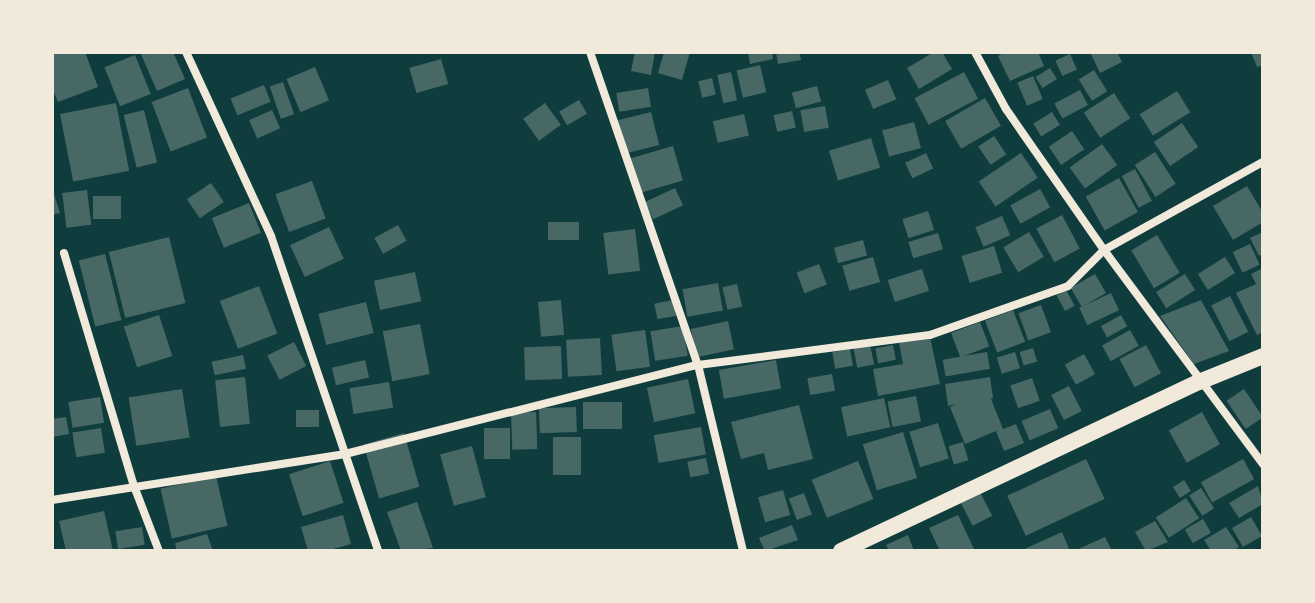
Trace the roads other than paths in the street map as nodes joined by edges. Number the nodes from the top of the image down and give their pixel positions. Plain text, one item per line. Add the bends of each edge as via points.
1 (186, 52) edge
2 (590, 52) edge
3 (975, 52) edge
4 (1263, 162) edge
5 (1104, 250) junction
6 (64, 253) dead end
7 (1263, 356) edge
8 (698, 365) junction
9 (1199, 382) junction
10 (345, 454) junction
11 (1263, 464) edge
12 (134, 486) junction
13 (52, 500) edge
14 (159, 551) edge
15 (378, 551) edge
16 (743, 551) edge
17 (841, 551) edge

1 - 10 street via 271,236
2 - 8 street
3 - 5 street via 1006,109
4 - 5 street
5 - 8 street via 1068,286 930,335
5 - 9 street
6 - 12 street
7 - 9 main road
8 - 10 street
8 - 16 street
9 - 11 street
9 - 17 main road
10 - 12 street
10 - 15 street
12 - 13 street
12 - 14 street

